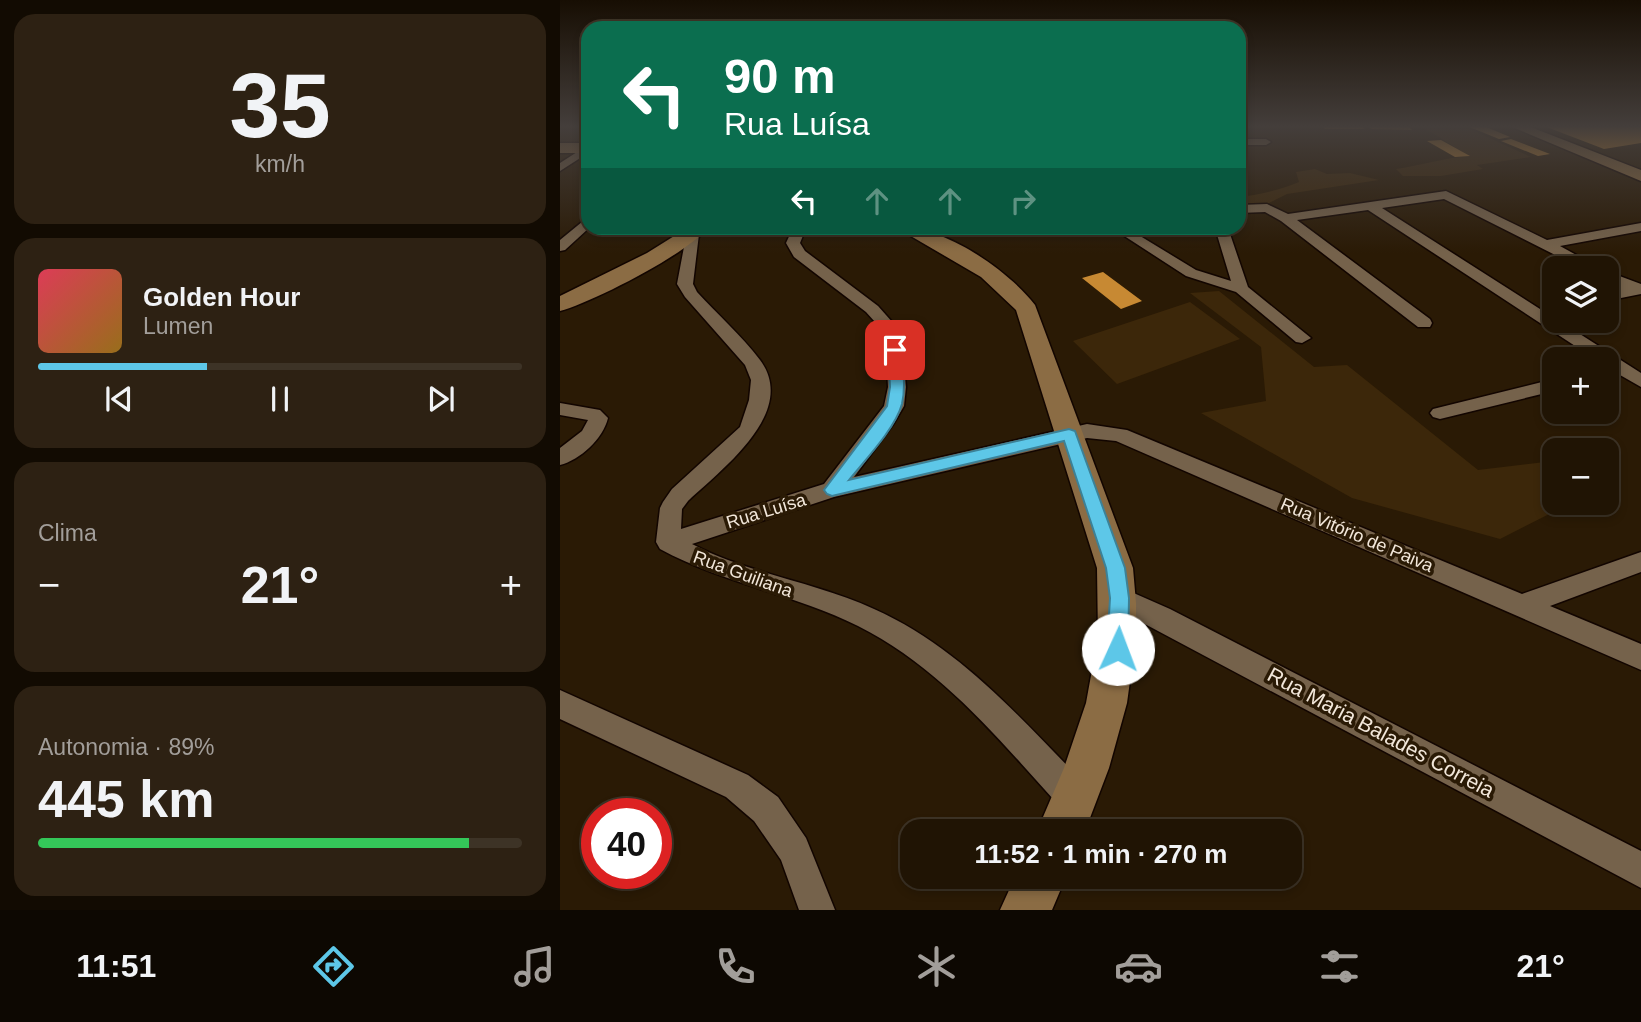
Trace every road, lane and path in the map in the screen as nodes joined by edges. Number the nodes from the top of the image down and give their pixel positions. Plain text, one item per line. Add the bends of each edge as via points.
1 (1622, 168) edge
2 (1641, 176) edge
3 (1370, 206) junction
4 (1246, 209) edge
5 (1286, 218) junction
6 (1641, 227) edge
7 (581, 228) edge
8 (688, 235) edge
9 (694, 235) edge
10 (796, 235) edge
11 (921, 235) edge
12 (1130, 235) edge
13 (1224, 235) edge
14 (1548, 244) junction
15 (560, 247) edge
16 (1570, 256) edge
17 (1619, 281) edge
18 (1241, 289) junction
19 (1638, 289) edge
20 (1619, 293) edge
21 (560, 304) edge
22 (1542, 309) edge
23 (1533, 311) junction
24 (1424, 323) dead end
25 (1302, 338) dead end
26 (1582, 347) edge
27 (1619, 372) edge
28 (1641, 381) edge
29 (1542, 387) edge
30 (560, 409) edge
31 (1440, 413) dead end
32 (1069, 435) junction
33 (560, 458) edge
34 (832, 490) junction
35 (668, 542) junction
36 (1641, 562) edge
37 (1120, 598) junction
38 (1523, 605) junction
39 (1641, 657) edge
40 (560, 704) edge
41 (1068, 815) edge
42 (1641, 870) edge
43 (1036, 889) edge
44 (817, 910) edge
45 (1026, 910) edge

1 - 2 street
3 - 5 street
3 - 14 street via 1436,195 1457,199
3 - 23 street
4 - 5 street via 1267,208
5 - 24 street
6 - 14 street
7 - 15 street
8 - 21 street
9 - 35 street via 685,284 753,363 760,380 759,400 749,429 671,508
10 - 34 street via 793,243 799,254 872,309 893,332 894,406
11 - 32 street via 997,279 1020,299
12 - 18 street via 1191,273
13 - 18 street
14 - 16 street
17 - 19 street
18 - 25 street
19 - 20 street
22 - 23 street
23 - 26 street
27 - 28 street
29 - 31 street
30 - 33 street via 593,414 598,423
32 - 34 street, Rua Luísa
32 - 37 street via 1115,568
32 - 38 street, Rua Vitório de Paiva via 1087,431 1120,435
34 - 35 street, Rua Luísa
35 - 41 street, Rua Guiliana via 696,559 864,617 915,643 964,682
36 - 38 street
37 - 41 street via 1110,700
37 - 42 street, Rua Maria Balades Correia
38 - 39 street, Rua Vitório de Paiva
40 - 44 street via 737,786 766,809 794,850
43 - 45 street

